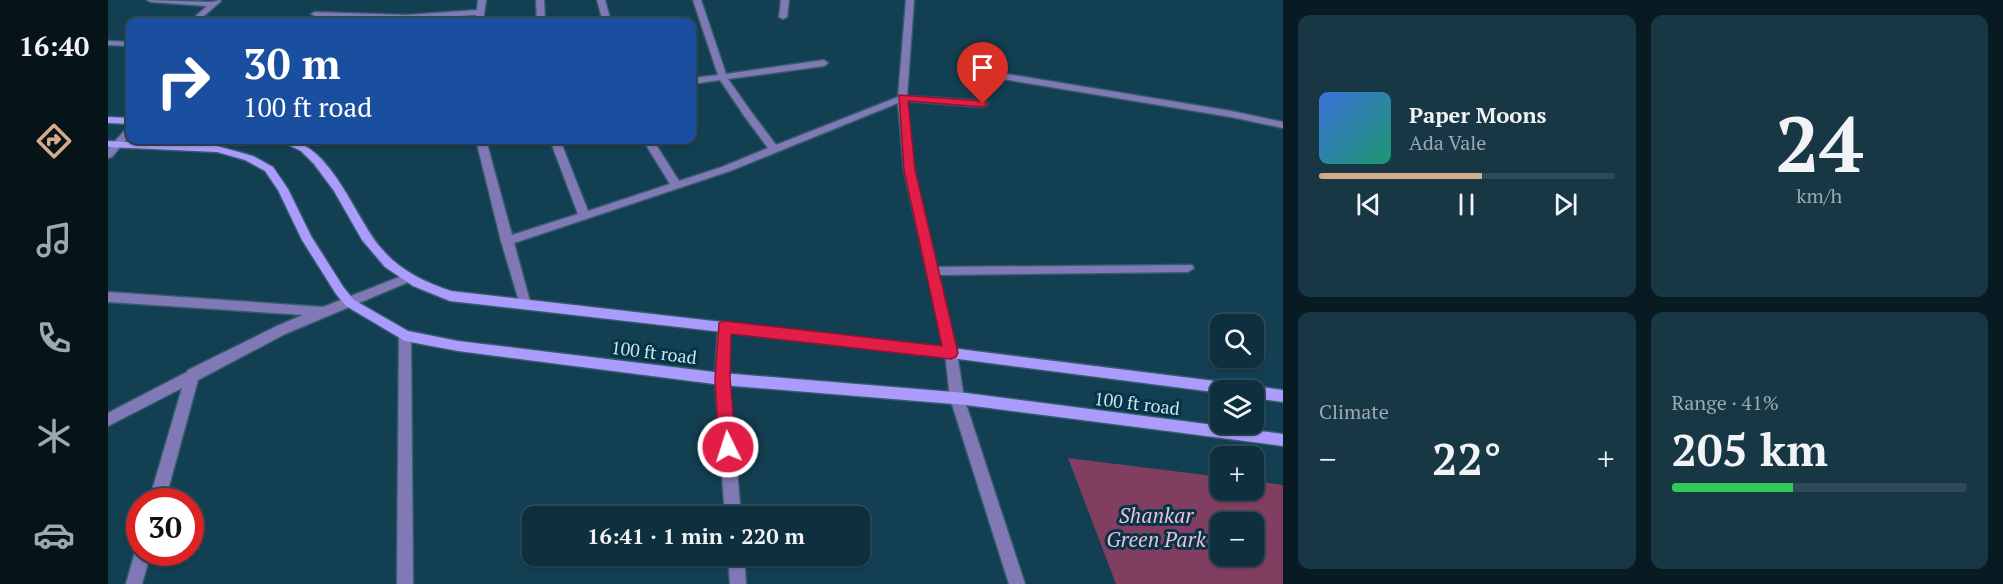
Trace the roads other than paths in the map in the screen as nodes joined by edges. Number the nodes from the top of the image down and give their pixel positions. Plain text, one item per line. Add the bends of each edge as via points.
1 (151, 0) edge
2 (482, 0) edge
3 (540, 0) edge
4 (602, 0) edge
5 (697, 0) edge
6 (785, 0) edge
7 (910, 0) edge
8 (215, 2) edge
9 (480, 12) junction
10 (315, 14) dead end
11 (783, 17) dead end
12 (197, 18) edge
13 (479, 18) edge
14 (541, 18) edge
15 (606, 18) edge
16 (108, 43) edge
17 (126, 44) edge
18 (824, 63) dead end
19 (994, 75) dead end
20 (723, 77) junction
21 (696, 80) edge
22 (902, 98) junction
23 (983, 104) dead end
24 (108, 120) edge
25 (126, 122) edge
26 (1283, 125) edge
27 (126, 133) edge
28 (113, 144) edge
29 (293, 144) edge
30 (482, 144) edge
31 (557, 144) edge
32 (650, 144) edge
33 (775, 150) junction
34 (108, 155) edge
35 (676, 185) junction
36 (584, 215) junction
37 (507, 241) junction
38 (1188, 268) dead end
39 (933, 272) junction
40 (407, 278) junction
41 (108, 297) edge
42 (350, 303) junction
43 (525, 305) junction
44 (327, 312) junction
45 (724, 327) junction
46 (405, 336) junction
47 (951, 353) junction
48 (193, 374) junction
49 (722, 379) junction
50 (1210, 386) edge
51 (1264, 393) edge
52 (1283, 396) edge
53 (957, 398) junction
54 (108, 420) edge
55 (1283, 440) edge
56 (161, 488) edge
57 (732, 506) edge
58 (139, 566) edge
59 (737, 566) edge
60 (134, 584) edge
61 (405, 584) edge
62 (738, 584) edge
63 (1017, 584) edge

1 - 8 street
2 - 9 street
3 - 14 street
4 - 15 street
5 - 20 street
6 - 11 street
7 - 22 street
8 - 12 street
9 - 10 street via 396,17
9 - 13 street
16 - 17 street
18 - 20 street
19 - 26 street
20 - 21 street
20 - 33 street
22 - 23 street
22 - 33 street
22 - 39 street via 909,170
24 - 25 main road
27 - 28 street
28 - 34 street
28 - 42 main road, 100 ft road via 217,148 269,169 306,237
29 - 40 main road, 100 ft road via 324,168 369,240
30 - 37 street
31 - 36 street
32 - 35 street
33 - 35 street
35 - 36 street
36 - 37 street
37 - 43 street
38 - 39 street
39 - 47 street
40 - 42 street
40 - 43 main road, 100 ft road via 450,296
41 - 44 street
42 - 44 street
42 - 46 main road, 100 ft road
43 - 45 main road, 100 ft road
44 - 48 street
45 - 47 main road, 100 ft road
45 - 49 street
46 - 49 main road, 100 ft road
46 - 61 street
47 - 50 main road, 100 ft road
47 - 53 street
48 - 54 street
48 - 56 street
49 - 53 main road, 100 ft road
49 - 57 street
51 - 52 main road
53 - 55 main road, 100 ft road
53 - 63 street
58 - 60 street
59 - 62 street

